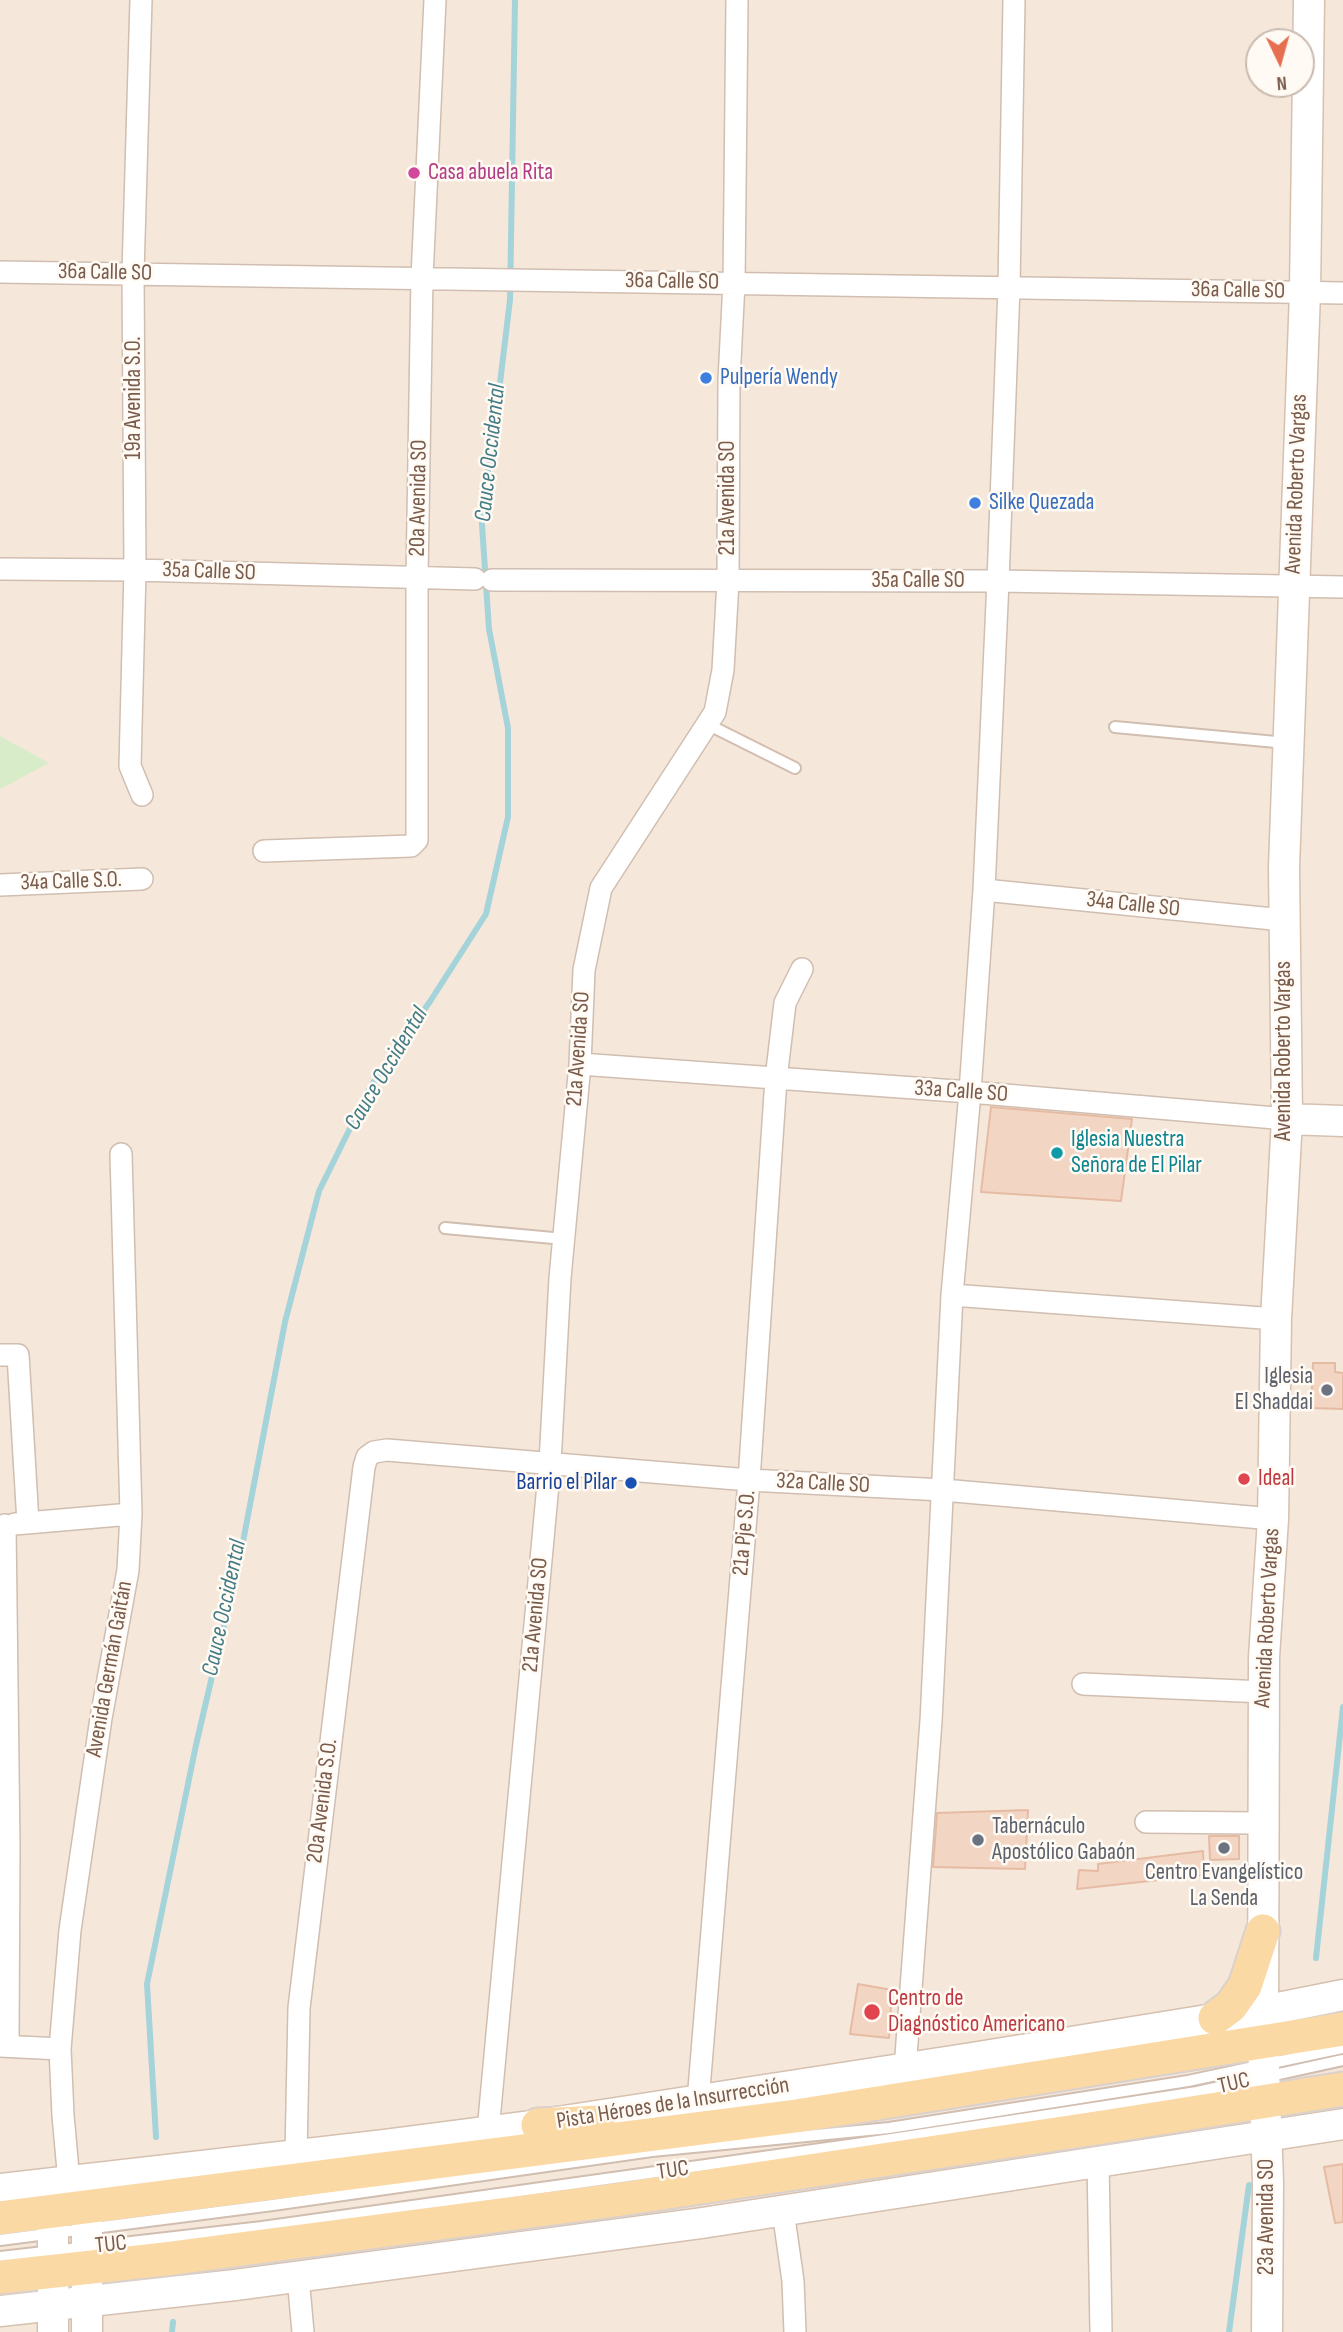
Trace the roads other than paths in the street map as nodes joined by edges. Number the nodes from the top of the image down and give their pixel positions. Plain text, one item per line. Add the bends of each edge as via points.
1 (141, 0) edge
2 (435, 0) edge
3 (737, 0) edge
4 (1014, 0) edge
5 (1309, 0) edge
6 (0, 272) edge
7 (134, 273) junction
8 (422, 277) junction
9 (734, 283) junction
10 (1009, 287) junction
11 (1305, 292) junction
12 (1343, 293) edge
13 (0, 569) edge
14 (135, 570) junction
15 (417, 578) junction
16 (728, 581) junction
17 (998, 581) junction
18 (1293, 587) junction
19 (1343, 587) edge
20 (707, 724) junction
21 (1115, 727) dead end
22 (1288, 743) junction
23 (795, 768) dead end
24 (142, 795) dead end
25 (264, 851) dead end
26 (142, 879) dead end
27 (0, 885) edge
28 (984, 890) junction
29 (1283, 920) junction
30 (802, 969) dead end
31 (579, 1064) junction
32 (776, 1079) junction
33 (970, 1092) junction
34 (1287, 1119) junction
35 (1343, 1122) edge
36 (121, 1154) dead end
37 (445, 1228) dead end
38 (564, 1239) junction
39 (952, 1295) junction
40 (1276, 1319) junction
41 (0, 1355) edge
42 (374, 1452) joint
43 (550, 1463) junction
44 (749, 1480) junction
45 (943, 1490) junction
46 (131, 1514) junction
47 (1273, 1519) junction
48 (27, 1523) junction
49 (2, 1525) edge
50 (1083, 1684) dead end
51 (1264, 1692) junction
52 (1146, 1822) dead end
53 (1255, 1824) dead end
54 (5, 1847) edge
55 (4, 1929) edge
56 (1263, 1931) junction
57 (1343, 1995) edge
58 (1215, 2018) junction
59 (1343, 2029) edge
60 (4, 2046) edge
61 (1343, 2048) edge
62 (60, 2049) junction
63 (1264, 2059) junction
64 (1343, 2060) edge
65 (905, 2069) junction
66 (1343, 2089) edge
67 (698, 2101) junction
68 (883, 2102) junction
69 (538, 2124) junction
70 (1343, 2124) edge
71 (488, 2131) junction
72 (1266, 2138) junction
73 (296, 2155) junction
74 (888, 2160) junction
75 (1098, 2161) junction
76 (0, 2189) edge
77 (783, 2210) junction
78 (0, 2218) edge
79 (84, 2227) junction
80 (587, 2238) junction
81 (0, 2240) edge
82 (53, 2242) junction
83 (0, 2257) edge
84 (0, 2277) edge
85 (298, 2277) junction
86 (88, 2301) junction
87 (0, 2311) edge
88 (53, 2319) edge
89 (87, 2332) edge
90 (303, 2332) edge
91 (795, 2332) edge
92 (1101, 2332) edge
93 (1267, 2332) edge

1 - 7 street, 19a Avenida S.O.
2 - 8 street, 20a Avenida SO
3 - 9 street, 21a Avenida SO
4 - 10 street
5 - 11 street, Avenida Roberto Vargas
6 - 7 street, 36a Calle SO
7 - 8 street, 36a Calle SO
7 - 14 street, 19a Avenida S.O.
8 - 9 street, 36a Calle SO
8 - 15 street, 20a Avenida SO
9 - 10 street, 36a Calle SO
9 - 16 street, 21a Avenida SO
10 - 11 street, 36a Calle SO
10 - 17 street
11 - 12 street, 36a Calle SO
11 - 18 street, Avenida Roberto Vargas
13 - 14 street, 35a Calle SO
14 - 15 street, 35a Calle SO
14 - 24 street, 19a Avenida S.O. via 130,766
15 - 16 street, 35a Calle SO
15 - 25 street, 20a Avenida SO via 417,840 411,846
16 - 17 street, 35a Calle SO
16 - 20 street, 21a Avenida SO via 723,670 715,712
17 - 18 street, 35a Calle SO
17 - 28 street
18 - 19 street, 35a Calle SO
18 - 22 street, Avenida Roberto Vargas
20 - 23 lane
20 - 31 street, 21a Avenida SO via 601,888 584,970
21 - 22 lane
22 - 29 street, Avenida Roberto Vargas
26 - 27 street, 34a Calle S.O.
28 - 29 street, 34a Calle SO
28 - 33 street
29 - 34 street, Avenida Roberto Vargas
30 - 32 street, 21a Pje S.O. via 785,1003
31 - 32 street, 33a Calle SO
31 - 38 street, 21a Avenida SO
32 - 33 street, 33a Calle SO
32 - 44 street, 21a Pje S.O.
33 - 34 street, 33a Calle SO
33 - 39 street
34 - 35 street, 33a Calle SO
34 - 40 street, Avenida Roberto Vargas
36 - 46 street, Avenida Germán Gaitán
37 - 38 lane
38 - 43 street, 21a Avenida SO
39 - 40 street
39 - 45 street
40 - 47 street, Avenida Roberto Vargas
41 - 48 street via 18,1355
42 - 43 street, 32a Calle SO
42 - 73 street, 20a Avenida S.O. via 364,1466 299,2008
43 - 44 street, 32a Calle SO
43 - 71 street, 21a Avenida SO
44 - 45 street, 32a Calle SO
44 - 67 street, 21a Pje S.O.
45 - 47 street, 32a Calle SO
45 - 65 street
46 - 48 street
46 - 62 street, Avenida Germán Gaitán via 128,1570 70,1930
47 - 51 street, Avenida Roberto Vargas
48 - 49 street
49 - 54 street
50 - 51 street
51 - 56 street, Avenida Roberto Vargas
52 - 53 street
54 - 55 street
55 - 60 street
56 - 58 main road via 1245,1986
56 - 63 street, Avenida Roberto Vargas
57 - 63 street, Pista Héroes de la Insurrección
58 - 63 street, Pista Héroes de la Insurrección
58 - 65 street, Pista Héroes de la Insurrección
59 - 63 main road, Pista Héroes de la Insurrección
60 - 62 street
61 - 63 lane, TUC
62 - 79 street, Avenida Germán Gaitán via 63,2115
63 - 64 lane, TUC
63 - 66 main road, Pista Héroes de la Insurrección
63 - 68 main road, Pista Héroes de la Insurrección
63 - 72 street, 23a Avenida SO
63 - 74 main road, Pista Héroes de la Insurrección
63 - 79 lane, TUC via 1184,2081 889,2128 652,2151
63 - 79 lane, TUC via 1197,2092 758,2159 262,2227
65 - 67 street, Pista Héroes de la Insurrección
67 - 69 street, Pista Héroes de la Insurrección
68 - 69 main road via 788,2103 670,2120
68 - 79 main road, Pista Héroes de la Insurrección
69 - 71 street, Pista Héroes de la Insurrección
70 - 72 street
71 - 73 street, Pista Héroes de la Insurrección
72 - 75 street
72 - 93 street, 23a Avenida SO
73 - 79 street, Pista Héroes de la Insurrección
74 - 79 main road, Pista Héroes de la Insurrección via 418,2227
74 - 80 street via 789,2193 687,2209
75 - 77 street
75 - 92 street
76 - 79 street, Pista Héroes de la Insurrección
77 - 80 street
77 - 91 street
78 - 82 main road, Pista Héroes de la Insurrección
79 - 82 main road, Pista Héroes de la Insurrección
79 - 82 main road, Pista Héroes de la Insurrección
79 - 86 street, Avenida Germán Gaitán
80 - 85 street
81 - 82 lane
82 - 83 lane
82 - 84 main road, Pista Héroes de la Insurrección
82 - 88 street
85 - 86 street
85 - 90 street
86 - 88 street
86 - 89 street, Avenida Germán Gaitán
87 - 88 street

